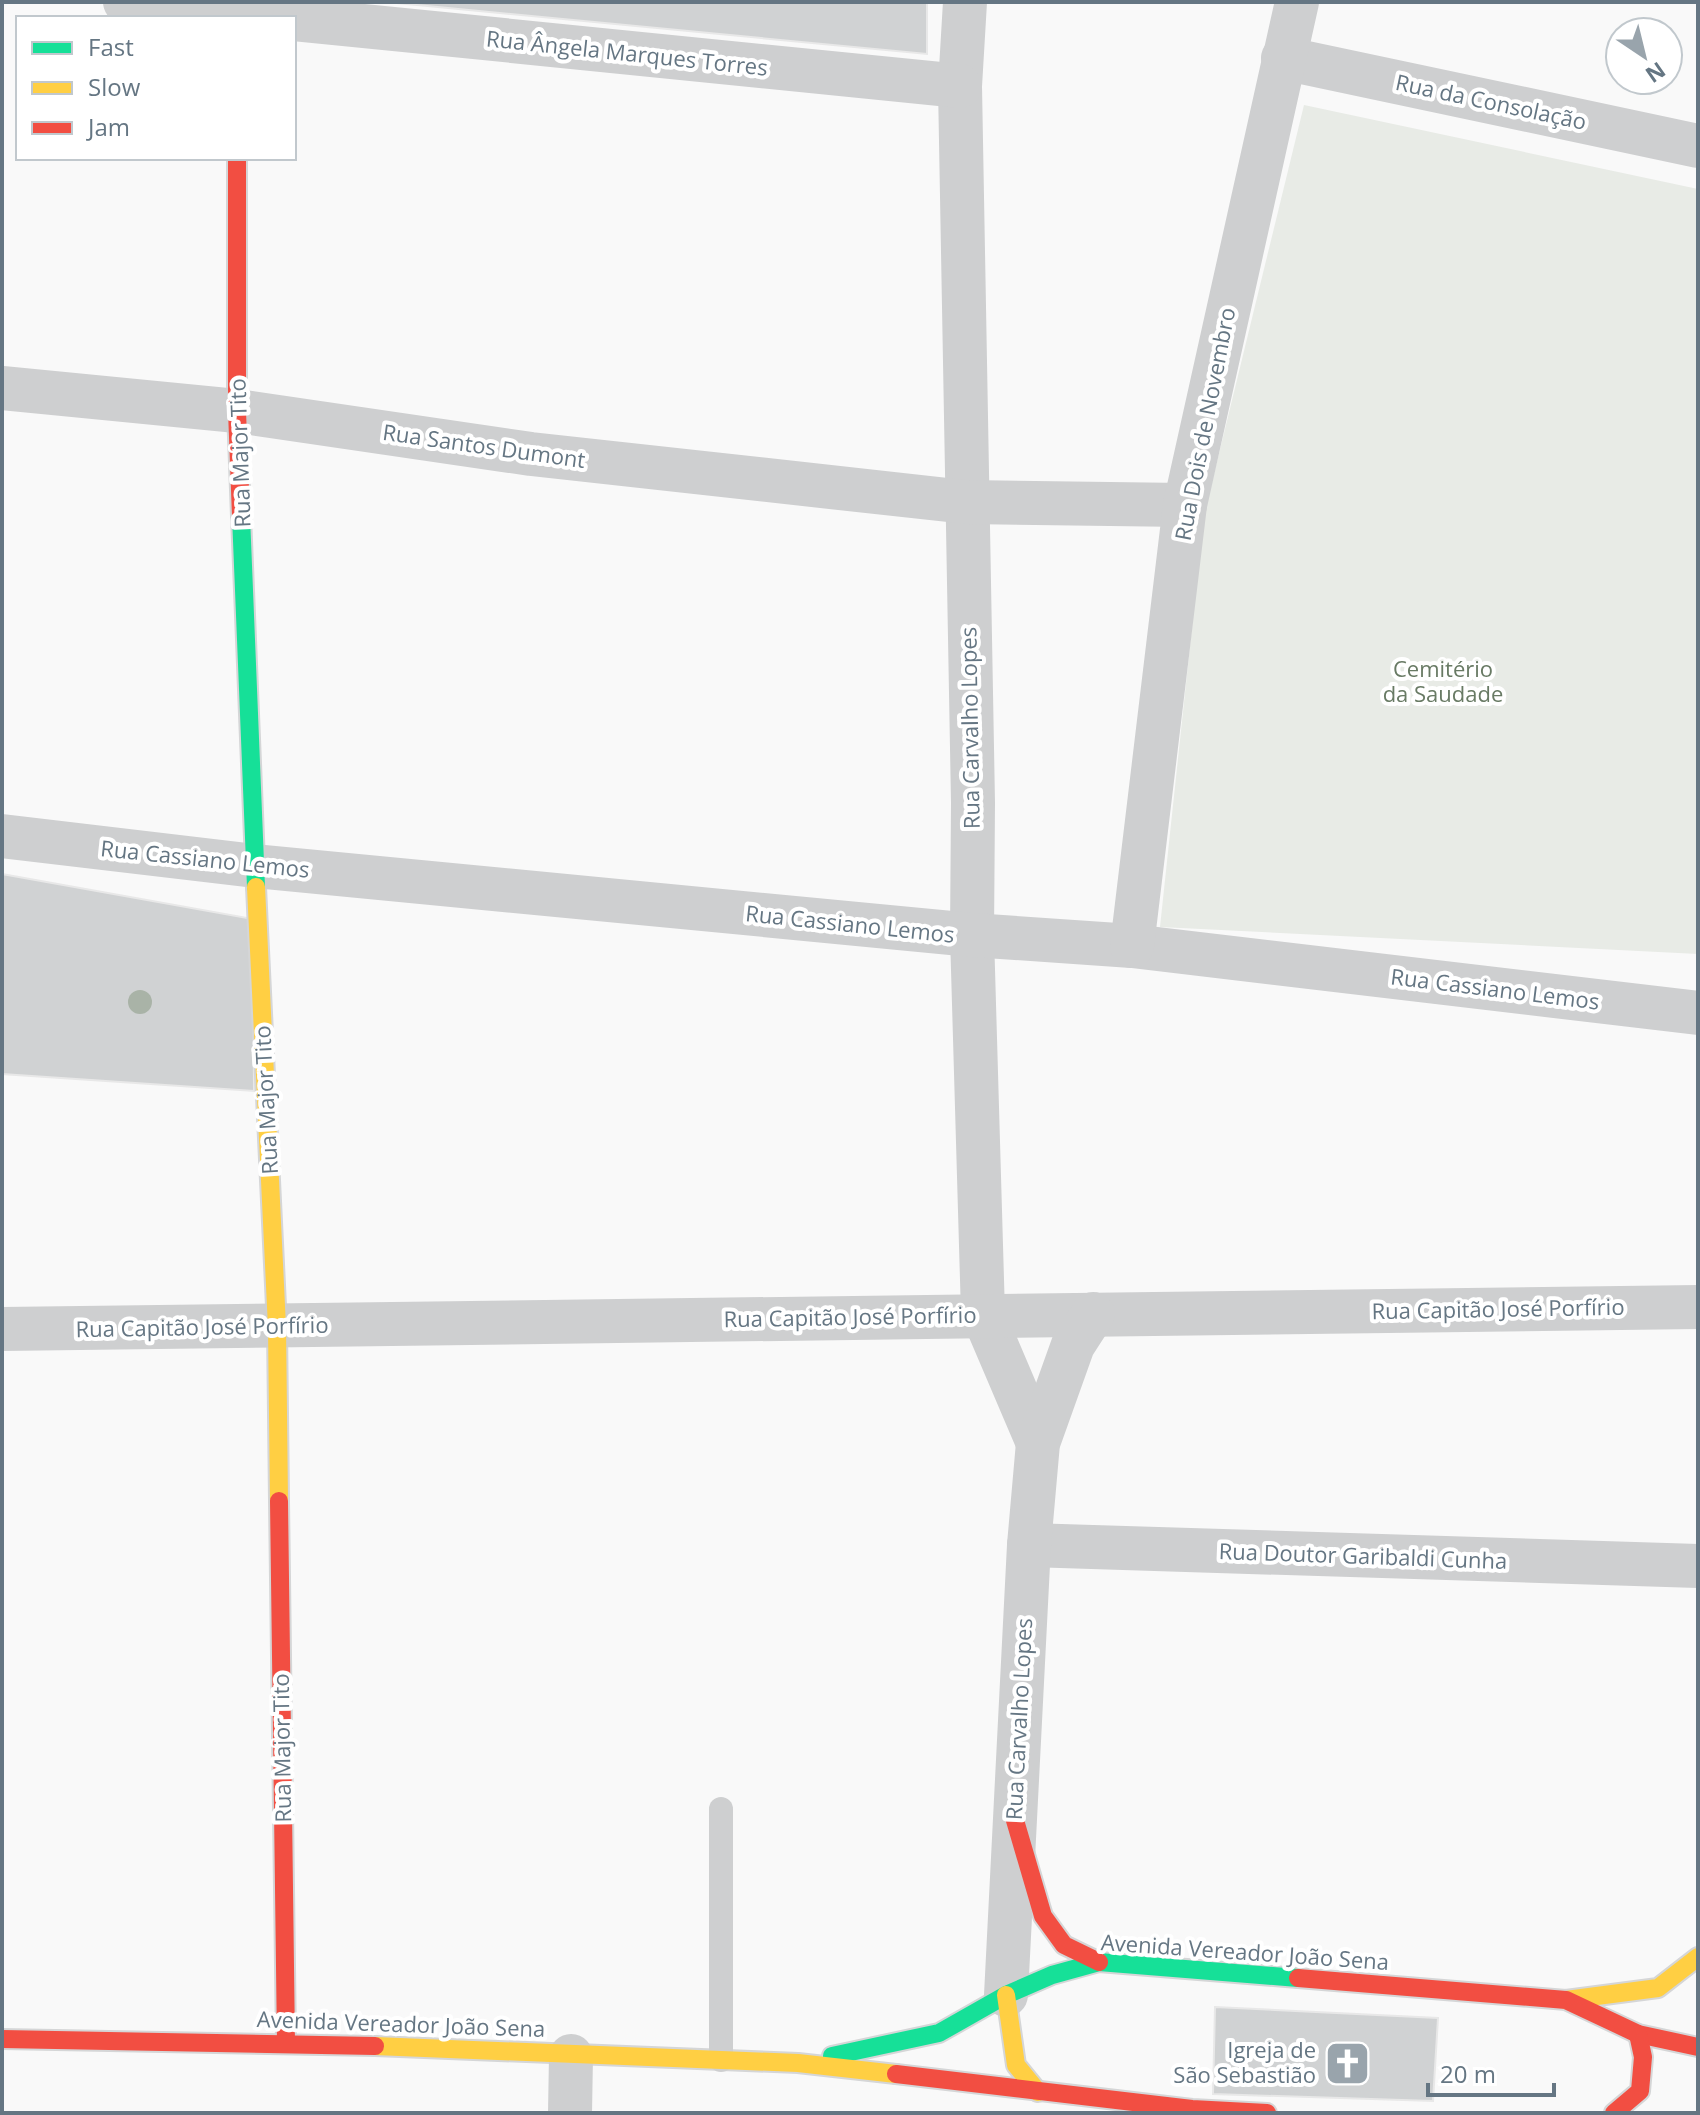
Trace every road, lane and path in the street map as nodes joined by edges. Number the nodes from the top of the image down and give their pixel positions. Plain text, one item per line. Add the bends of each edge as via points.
1 (125, 2) edge
2 (965, 2) edge
3 (1297, 2) edge
4 (237, 16) edge
5 (296, 19) edge
6 (1283, 58) junction
7 (960, 86) junction
8 (1698, 146) edge
9 (237, 160) edge
10 (2, 388) edge
11 (237, 411) junction
12 (966, 502) junction
13 (1185, 505) junction
14 (2, 836) edge
15 (255, 866) junction
16 (972, 935) junction
17 (1132, 946) junction
18 (1698, 1013) edge
19 (1698, 1307) edge
20 (983, 1314) junction
21 (1093, 1314) junction
22 (277, 1327) junction
23 (2, 1329) edge
24 (1038, 1443) junction
25 (1029, 1545) junction
26 (1698, 1566) edge
27 (721, 1809) dead end
28 (1014, 1817) junction
29 (1698, 1957) edge
30 (1099, 1962) junction
31 (1006, 1995) junction
32 (1566, 2000) junction
33 (1638, 2034) junction
34 (2, 2039) edge
35 (286, 2043) junction
36 (1698, 2047) edge
37 (571, 2056) junction
38 (721, 2060) junction
39 (798, 2063) junction
40 (1038, 2092) junction
41 (1192, 2111) edge
42 (570, 2113) edge
43 (1267, 2113) edge
44 (1614, 2113) edge

1 - 4 street
2 - 7 street, Rua Carvalho Lopes
3 - 6 street, Rua Dois de Novembro
5 - 7 street, Rua Ângela Marques Torres
6 - 8 street, Rua da Consolação
6 - 13 street, Rua Dois de Novembro
7 - 12 street, Rua Carvalho Lopes
9 - 11 main road, Rua Major Tito
10 - 11 street, Rua Santos Dumont
11 - 12 street, Rua Santos Dumont via 531,454
11 - 15 main road, Rua Major Tito
12 - 13 street, Rua Santos Dumont
12 - 16 street, Rua Carvalho Lopes
13 - 17 street, Rua Dois de Novembro
14 - 15 street, Rua Cassiano Lemos
15 - 16 street, Rua Cassiano Lemos
15 - 22 main road, Rua Major Tito
16 - 17 street, Rua Cassiano Lemos
16 - 20 street, Rua Carvalho Lopes
17 - 18 street, Rua Cassiano Lemos
19 - 21 street, Rua Capitão José Porfírio
20 - 21 street, Rua Capitão José Porfírio
20 - 22 street, Rua Capitão José Porfírio
20 - 24 street, Rua Carvalho Lopes
21 - 24 street, Rua Carvalho Lopes via 1073,1345
22 - 23 street, Rua Capitão José Porfírio
22 - 35 main road, Rua Major Tito
24 - 25 street, Rua Carvalho Lopes
25 - 26 street, Rua Doutor Garibaldi Cunha
25 - 28 street, Rua Carvalho Lopes
27 - 38 lane
28 - 30 main road via 1043,1916 1064,1945
28 - 31 street, Rua Carvalho Lopes
29 - 32 main road via 1658,1988
30 - 31 main road, Avenida Vereador João Sena
30 - 32 main road, Avenida Vereador João Sena
31 - 39 main road, Avenida Vereador João Sena via 939,2033
31 - 40 main road via 1016,2065
32 - 33 main road, Avenida Vereador João Sena
33 - 36 main road, Avenida Vereador João Sena
33 - 44 main road via 1643,2057 1640,2091
34 - 35 main road, Avenida Vereador João Sena
35 - 37 main road, Avenida Vereador João Sena
37 - 38 main road, Avenida Vereador João Sena
37 - 42 street
38 - 39 main road, Avenida Vereador João Sena
39 - 40 main road, Avenida Vereador João Sena
40 - 41 main road, Avenida Vereador João Sena
41 - 43 main road, Avenida Vereador João Sena

